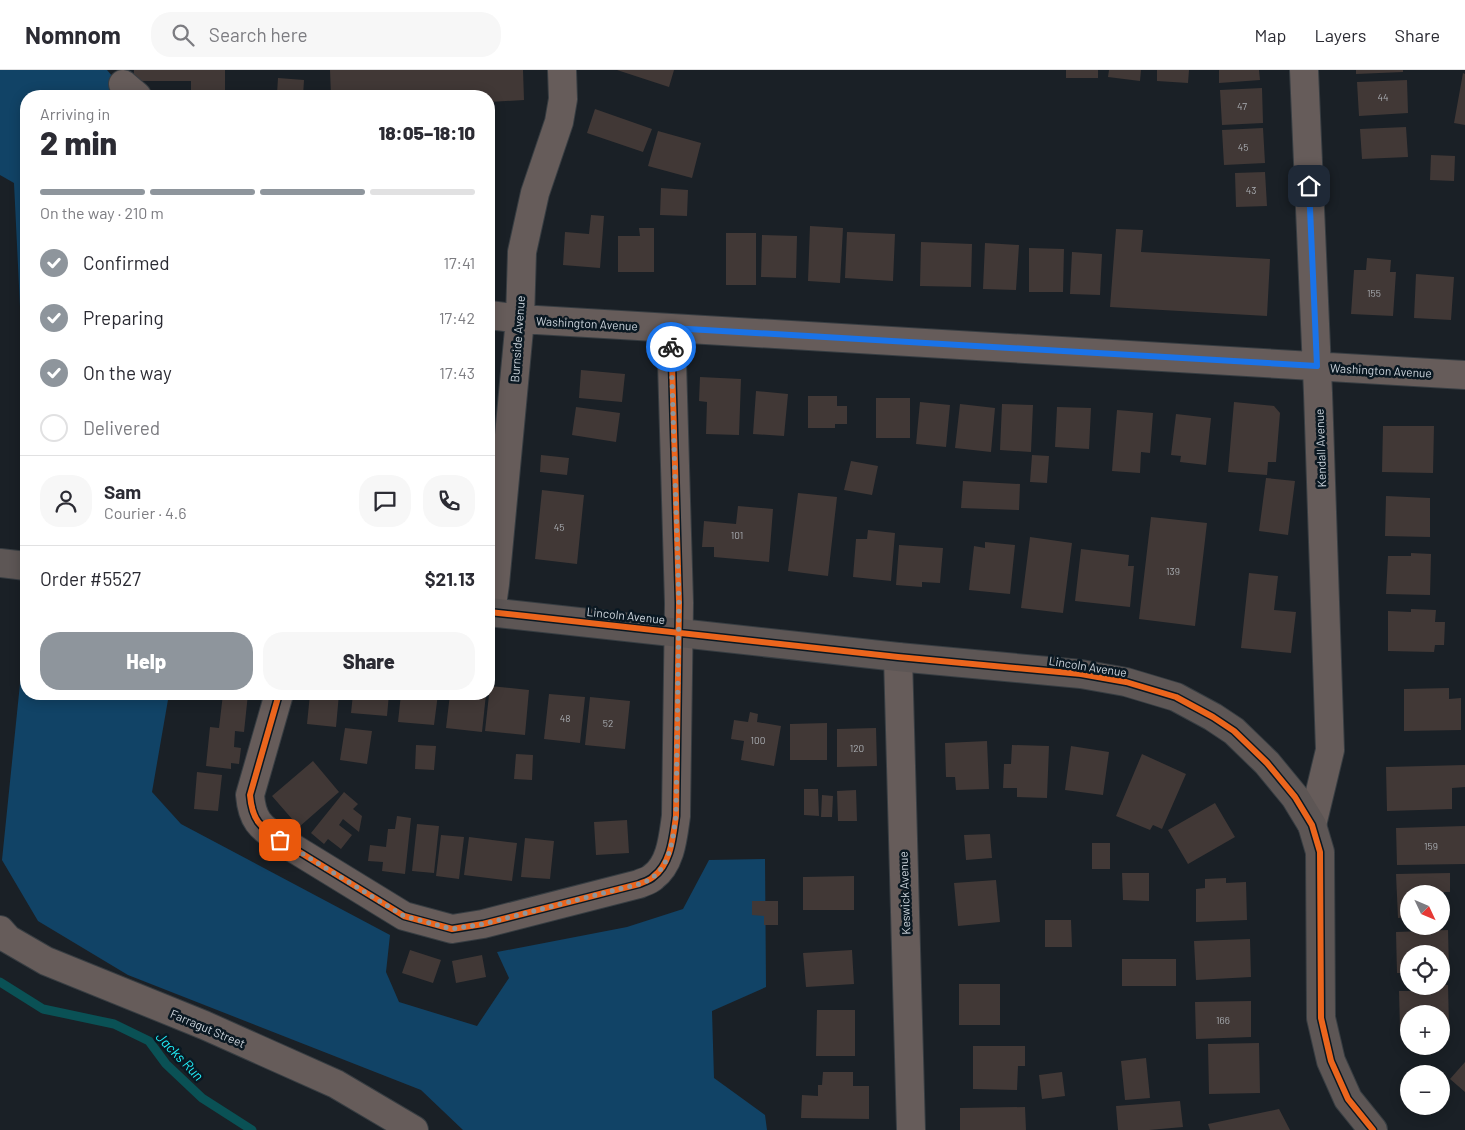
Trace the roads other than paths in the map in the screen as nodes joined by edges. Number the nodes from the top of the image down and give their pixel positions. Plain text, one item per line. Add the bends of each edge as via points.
1 (562, 70) edge
2 (1304, 70) edge
3 (495, 316) edge
4 (520, 319) junction
5 (671, 328) junction
6 (1317, 366) junction
7 (1465, 375) edge
8 (0, 563) edge
9 (20, 565) edge
10 (495, 589) edge
11 (495, 613) edge
12 (679, 632) junction
13 (898, 657) junction
14 (278, 700) edge
15 (1312, 825) junction
16 (0, 930) edge
17 (414, 1130) edge
18 (911, 1130) edge
19 (1373, 1130) edge

1 - 4 street, Burnside Avenue via 558,122 535,193 522,252
2 - 6 street, Kendall Avenue
3 - 4 street, Washington Avenue
4 - 5 street, Washington Avenue
4 - 10 street, Burnside Avenue
5 - 6 street, Washington Avenue
5 - 12 street
6 - 7 street, Washington Avenue
6 - 15 street, Kendall Avenue via 1330,750
8 - 9 street
11 - 12 street, Lincoln Avenue
12 - 13 street, Lincoln Avenue
12 - 14 street via 676,816 671,847 662,868 639,884 483,924 452,929 404,916 263,830 251,809 250,795
13 - 15 street, Lincoln Avenue via 1082,674 1126,682 1176,697 1234,731 1278,776
13 - 18 street, Keswick Avenue
15 - 19 street, Lincoln Avenue via 1320,852 1321,1018 1331,1061 1348,1099
16 - 17 street, Farragut Street via 46,961 204,1025 336,1084

